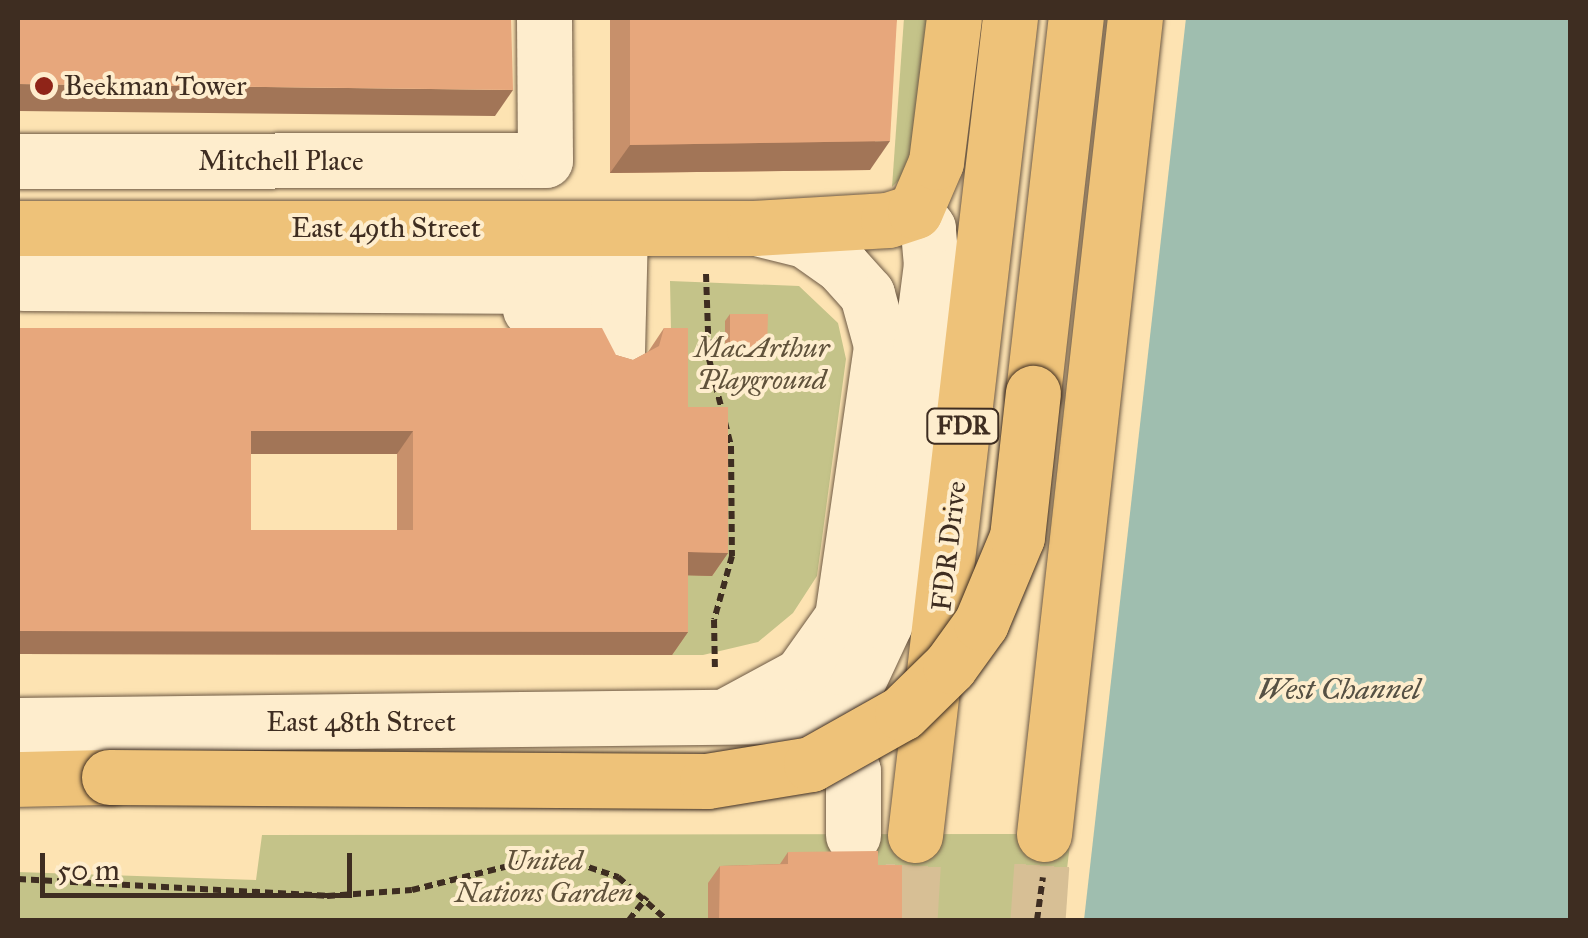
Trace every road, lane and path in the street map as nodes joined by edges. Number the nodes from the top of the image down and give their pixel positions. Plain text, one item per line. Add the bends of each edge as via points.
1 (544, 18) edge
2 (954, 18) edge
3 (1010, 18) edge
4 (1076, 18) edge
5 (1135, 18) edge
6 (18, 161) edge
7 (915, 211) junction
8 (620, 228) junction
9 (754, 228) junction
10 (20, 267) edge
11 (706, 281) dead end
12 (832, 640) junction
13 (709, 695) junction
14 (839, 722) junction
15 (18, 724) edge
16 (18, 780) edge
17 (1044, 834) tunnel mouth
18 (853, 835) tunnel mouth
19 (915, 836) tunnel mouth
20 (18, 879) edge
21 (646, 897) junction
22 (629, 920) edge
23 (667, 920) edge

1 - 6 street, Mitchell Place via 546,160
2 - 7 main road via 936,162
3 - 19 main road, FDR Drive / FDR
4 - 16 main road, bridge via 1017,537 981,622 950,666 902,713 811,764 706,781
5 - 17 main road
7 - 9 main road, East 49th Street via 888,220
7 - 14 street via 928,228 931,264 885,624
8 - 9 main road, East 49th Street
8 - 10 main road, East 49th Street
8 - 10 street via 618,330
9 - 12 street via 825,252 867,294 879,326 855,559
10 - 10 street via 24,283 576,286 576,264
11 - 13 path via 709,359 731,446 732,556 714,620
12 - 13 street via 779,690
12 - 14 street via 827,678
13 - 14 street, East 48th Street
13 - 15 street, East 48th Street
14 - 18 street via 854,772
20 - 21 path via 327,896 412,890 552,856 583,861
21 - 22 path
21 - 23 path

